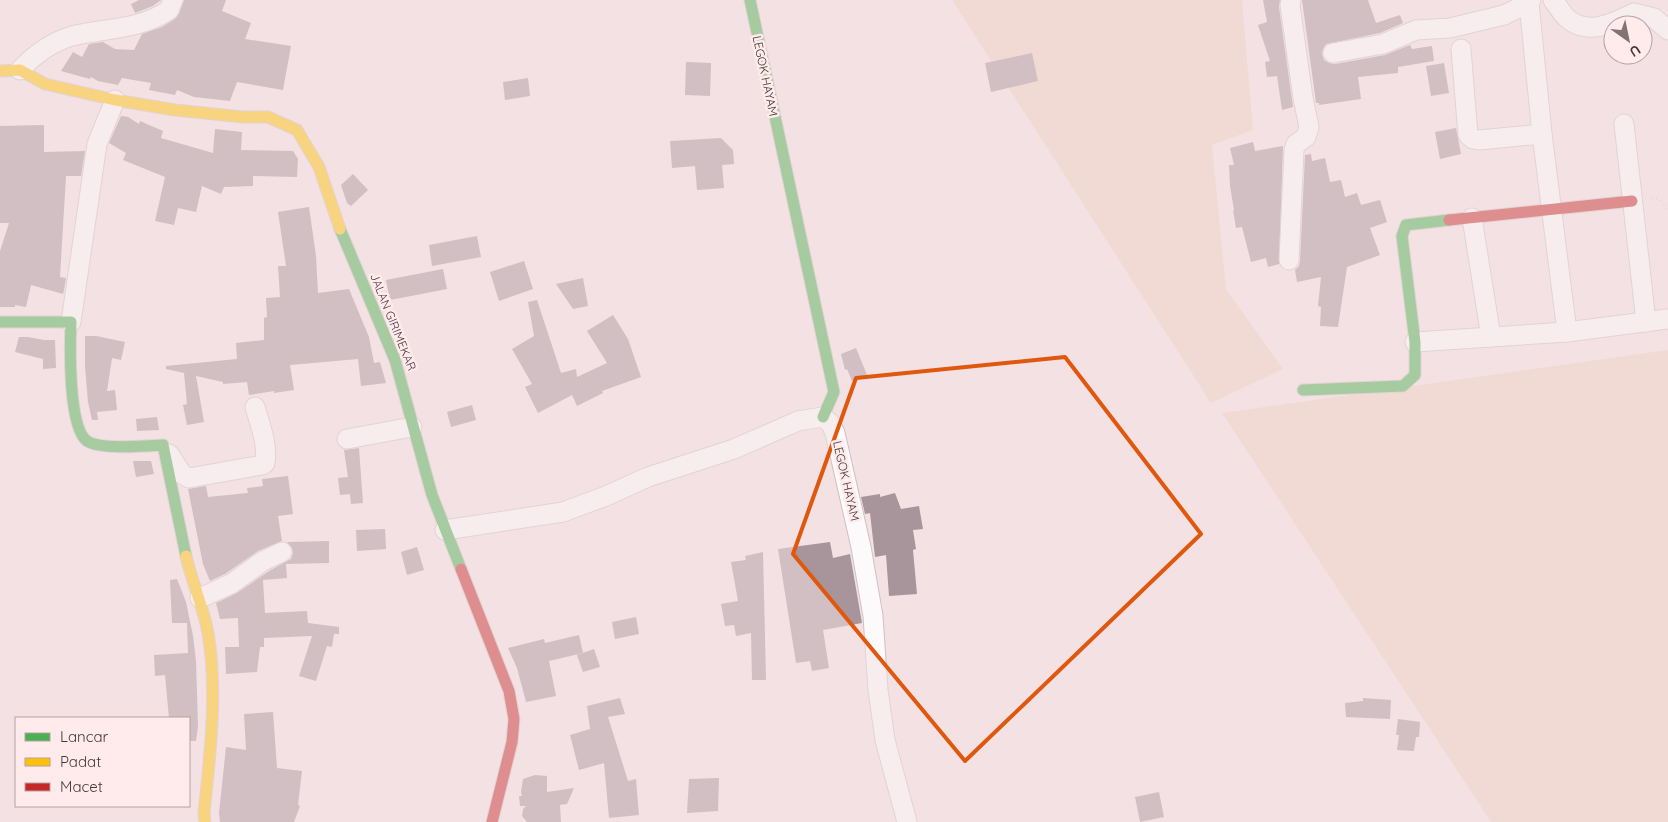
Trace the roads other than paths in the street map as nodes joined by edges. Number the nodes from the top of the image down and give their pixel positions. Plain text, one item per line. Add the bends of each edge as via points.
1 (173, 0) edge
2 (750, 0) edge
3 (1291, 0) edge
4 (1554, 0) edge
5 (1530, 1) edge
6 (1668, 30) edge
7 (1461, 50) dead end
8 (1333, 53) dead end
9 (20, 70) junction
10 (0, 71) edge
11 (115, 100) junction
12 (1624, 124) dead end
13 (1542, 134) junction
14 (1632, 201) junction
15 (1552, 209) junction
16 (1472, 218) junction
17 (1289, 260) dead end
18 (1668, 319) edge
19 (0, 322) edge
20 (71, 322) junction
21 (1646, 322) junction
22 (1567, 332) junction
23 (1491, 337) junction
24 (1415, 342) junction
25 (1303, 390) dead end
26 (255, 407) dead end
27 (822, 417) junction
28 (412, 427) junction
29 (347, 438) dead end
30 (163, 446) junction
31 (445, 530) junction
32 (282, 552) dead end
33 (200, 598) junction
34 (205, 822) edge
35 (492, 822) edge
36 (907, 822) edge

1 - 9 street via 169,10 152,20 72,36 32,58
2 - 27 street, LEGOK HAYAM via 834,392
3 - 17 street via 1303,98 1310,127 1294,150
4 - 6 street via 1567,18 1578,26 1596,28 1634,13 1654,18
5 - 8 street via 1504,15 1450,28 1416,30 1383,44
5 - 13 street
7 - 13 street via 1468,135 1479,140
9 - 10 street
9 - 11 street, JALAN GIRIMEKAR via 45,84
11 - 20 street via 97,144
11 - 28 street, JALAN GIRIMEKAR via 175,110 243,117 268,116 296,130 319,167 344,239 395,360
12 - 14 street
13 - 15 street
14 - 15 street
14 - 21 street
15 - 16 street
15 - 22 street
16 - 23 street
16 - 24 street via 1406,225 1402,236
18 - 21 street
19 - 20 street
20 - 30 street via 73,409 80,435 93,444
21 - 22 street
22 - 23 street
23 - 24 street
24 - 25 street via 1415,375 1403,386
26 - 30 street via 266,457 262,465 189,478 182,474
27 - 31 street via 798,422 734,449 656,474 563,512
27 - 36 street, LEGOK HAYAM via 831,424 834,433 861,547 873,616 885,740
28 - 29 street
28 - 31 street, JALAN GIRIMEKAR
30 - 33 street via 189,568
31 - 35 street, JALAN GIRIMEKAR via 509,691 514,719 512,742
32 - 33 street via 231,584
33 - 34 street via 211,660 213,727

